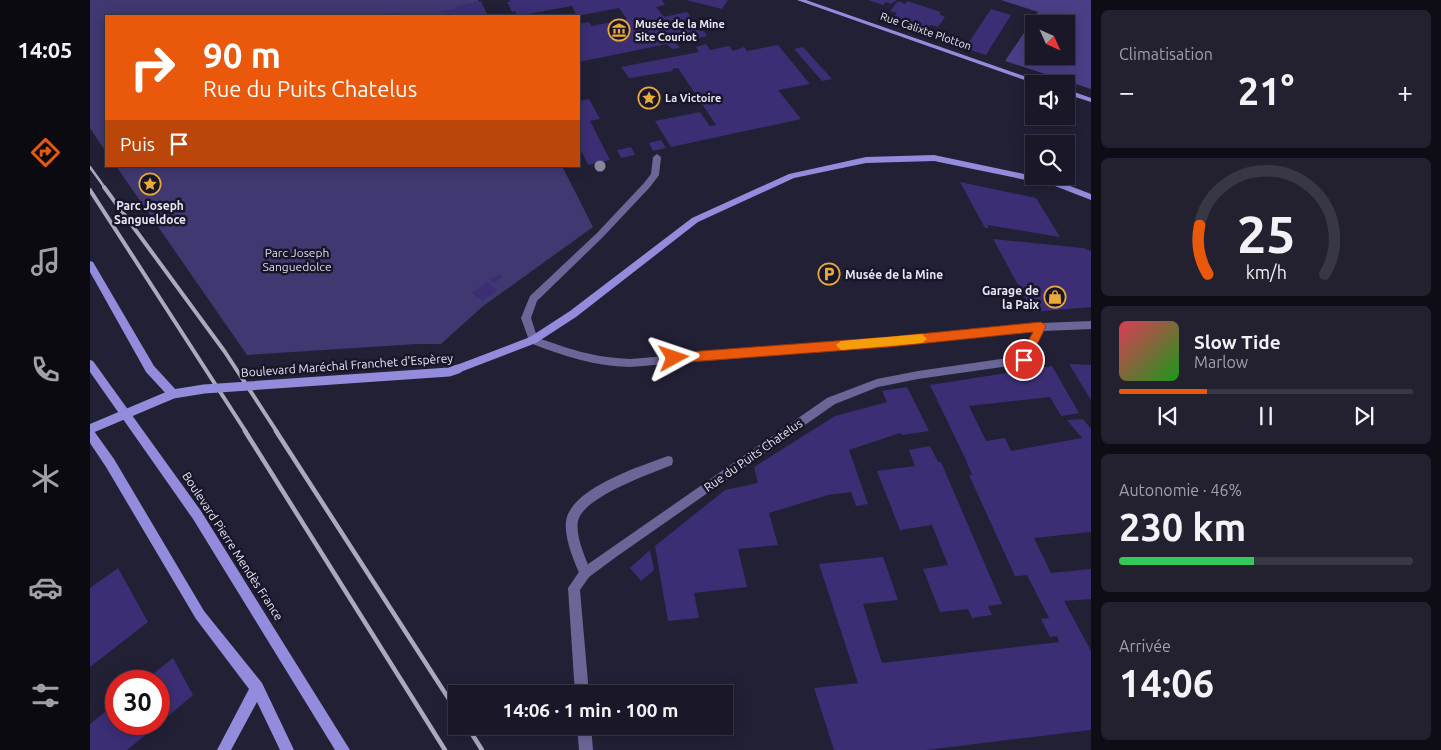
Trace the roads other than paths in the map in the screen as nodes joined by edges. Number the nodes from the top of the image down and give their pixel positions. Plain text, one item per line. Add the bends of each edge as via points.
1 (800, 0) edge
2 (1025, 77) edge
3 (1075, 94) edge
4 (1091, 100) edge
5 (656, 157) dead end
6 (1091, 197) edge
7 (90, 264) edge
8 (1091, 325) edge
9 (1041, 326) junction
10 (533, 340) junction
11 (90, 364) edge
12 (173, 394) junction
13 (90, 429) edge
14 (90, 434) edge
15 (668, 461) dead end
16 (585, 573) junction
17 (581, 685) edge
18 (257, 688) junction
19 (585, 735) edge
20 (224, 750) edge
21 (287, 750) edge
22 (343, 750) edge
23 (586, 750) edge

1 - 2 main road, Rue Calixte Plotton
3 - 4 main road
5 - 10 street via 655,175 647,185 533,299 526,318
6 - 10 main road, Boulevard Maréchal Franchet d'Espèrey via 1057,184 934,158 866,160 792,176 695,220 573,314
7 - 12 main road via 150,369
8 - 9 street
9 - 10 street via 630,363 600,362 572,356
9 - 16 street, Rue du Puits Chatelus via 1024,360 918,375 877,384 831,401
10 - 12 main road, Boulevard Maréchal Franchet d'Espèrey, bridge via 449,372 257,384
11 - 22 main road, Boulevard Pierre Mendès France via 197,515
12 - 13 main road, Boulevard Maréchal Franchet d'Espèrey, bridge
14 - 18 main road via 200,615
15 - 16 street via 582,503 572,518 572,533
16 - 17 street, Rue du Puits Chatelus via 574,588
18 - 20 main road
18 - 21 main road
19 - 23 street

